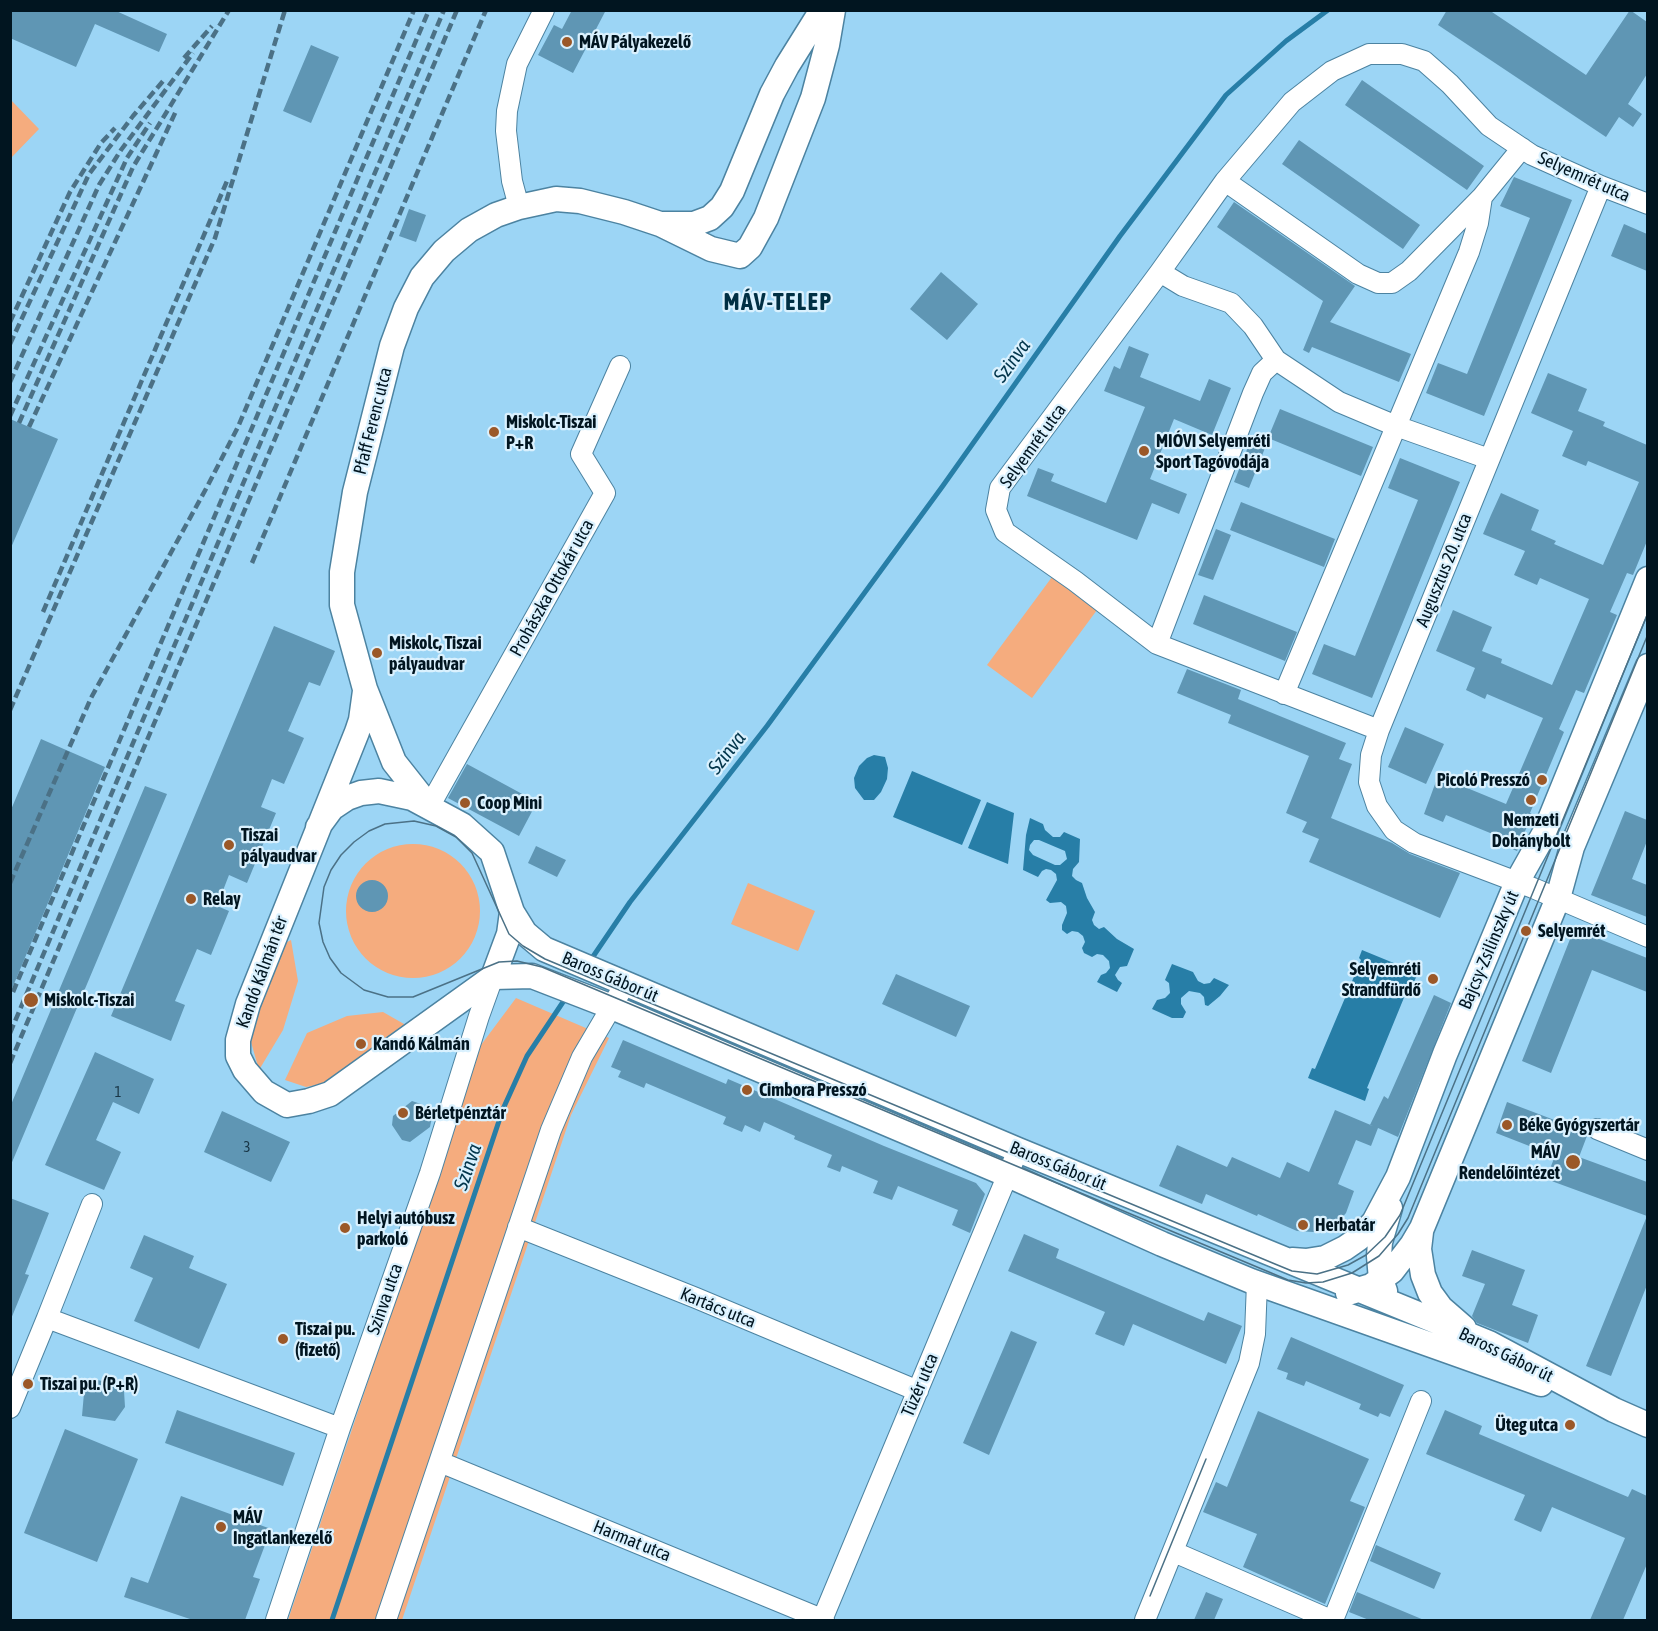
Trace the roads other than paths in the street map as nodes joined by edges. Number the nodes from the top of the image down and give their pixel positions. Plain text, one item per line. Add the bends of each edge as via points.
1 (544, 10) edge
2 (822, 10) edge
3 (833, 10) edge
4 (1522, 148) junction
5 (1225, 181) junction
6 (1601, 186) junction
7 (1482, 196) junction
8 (1647, 204) edge
9 (519, 207) junction
10 (660, 224) junction
11 (1160, 272) junction
12 (1276, 360) junction
13 (620, 366) dead end
14 (1396, 426) junction
15 (1489, 459) junction
16 (1647, 579) edge
17 (1157, 644) junction
18 (1647, 666) edge
19 (365, 689) junction
20 (1284, 694) junction
21 (1378, 730) junction
22 (429, 807) junction
23 (318, 827) junction
24 (1517, 882) junction
25 (1558, 898) junction
26 (512, 912) junction
27 (1647, 937) edge
28 (493, 977) junction
29 (625, 984) junction
30 (612, 1007) junction
31 (1597, 1129) dead end
32 (1018, 1150) junction
33 (1647, 1150) edge
34 (1008, 1175) junction
35 (1398, 1177) junction
36 (92, 1204) dead end
37 (518, 1227) junction
38 (1422, 1228) junction
39 (1278, 1258) junction
40 (1381, 1280) junction
41 (1257, 1282) junction
42 (1359, 1290) junction
43 (1290, 1295) junction
44 (1389, 1303) junction
45 (46, 1318) junction
46 (1483, 1341) junction
47 (1425, 1344) junction
48 (918, 1391) junction
49 (1421, 1401) dead end
50 (10, 1408) edge
51 (1614, 1410) junction
52 (1647, 1425) edge
53 (340, 1428) junction
54 (440, 1462) junction
55 (1174, 1552) junction
56 (276, 1620) edge
57 (386, 1620) edge
58 (823, 1620) edge
59 (1144, 1620) edge
60 (1332, 1620) edge

1 - 9 street via 517,64 507,111 511,171
2 - 10 street via 772,94 722,207 710,218 694,224
3 - 10 street, Pfaff Ferenc utca via 813,98 766,218 750,247 740,256 711,249
4 - 5 street, Selyemrét utca via 1489,126 1424,61 1402,54 1369,54 1332,71 1292,102
4 - 6 street, Selyemrét utca
4 - 7 street, Selyemrét utca
5 - 7 street, Selyemrét utca via 1378,284 1392,283 1409,271
5 - 11 street, Selyemrét utca
6 - 8 street, Selyemrét utca
6 - 15 street, Augusztus 20. utca
7 - 14 street via 1469,252
9 - 10 street, Pfaff Ferenc utca via 556,199 580,201
9 - 19 street, Pfaff Ferenc utca via 469,230 444,251 422,277 392,346 356,492 342,572 342,605
11 - 12 street via 1183,286 1231,303 1253,326
11 - 17 street, Selyemrét utca via 1000,488 996,510 1005,532
12 - 14 street via 1339,402
12 - 17 street via 1262,373 1253,393
13 - 22 street, Prohászka Ottokár utca via 581,454 605,493
14 - 15 street
14 - 20 street
15 - 21 street, Augusztus 20. utca
16 - 24 street, Bajcsy-Zsilinszky út via 1544,834
17 - 20 street, Selyemrét utca
18 - 25 street via 1572,847
19 - 22 street via 394,762
19 - 23 street, Kandó Kálmán tér via 357,732
20 - 21 street, Selyemrét utca
21 - 24 street, Augusztus 20. utca via 1369,782 1377,806 1394,830 1414,843
22 - 23 street via 395,794 361,793 332,808
22 - 26 street via 462,825 492,852
23 - 28 street, Kandó Kálmán tér via 248,1004 238,1040 238,1056 264,1092 287,1105 330,1094
24 - 25 street, Augusztus 20. utca
24 - 35 street, Bajcsy-Zsilinszky út
25 - 27 street, Augusztus 20. utca
25 - 38 street
26 - 28 street via 509,934
26 - 29 street, Baross Gábor út via 525,933 544,949
28 - 30 street, Baross Gábor út via 532,976
28 - 53 street, Szinva utca
29 - 30 street
29 - 32 street, Baross Gábor út
30 - 34 street, Baross Gábor út
30 - 37 street via 563,1099
31 - 33 street
32 - 34 street, Tüzér utca
32 - 39 street, Baross Gábor út
34 - 41 street, Baross Gábor út
34 - 48 street, Tüzér utca
35 - 39 street, Bajcsy-Zsilinszky út via 1374,1222 1346,1248 1316,1260
35 - 40 street via 1380,1242
36 - 45 street
37 - 48 street, Kartács utca
37 - 54 street
38 - 40 street
38 - 46 street via 1419,1261 1430,1293 1452,1319
39 - 42 street, Baross Gábor út
40 - 42 street
40 - 44 street
41 - 43 street, Baross Gábor út
41 - 55 street via 1255,1334 1249,1363
42 - 43 street via 1331,1297
42 - 44 street, Baross Gábor út
43 - 47 street, Baross Gábor út
44 - 46 street, Baross Gábor út
44 - 47 street via 1402,1323
45 - 50 street
45 - 53 street
46 - 51 street, Baross Gábor út
47 - 51 street, Baross Gábor út
48 - 58 street, Tüzér utca
49 - 60 street
51 - 52 street, Baross Gábor út
53 - 56 street, Szinva utca
54 - 57 street
54 - 58 street, Harmat utca
55 - 59 street
55 - 60 street

